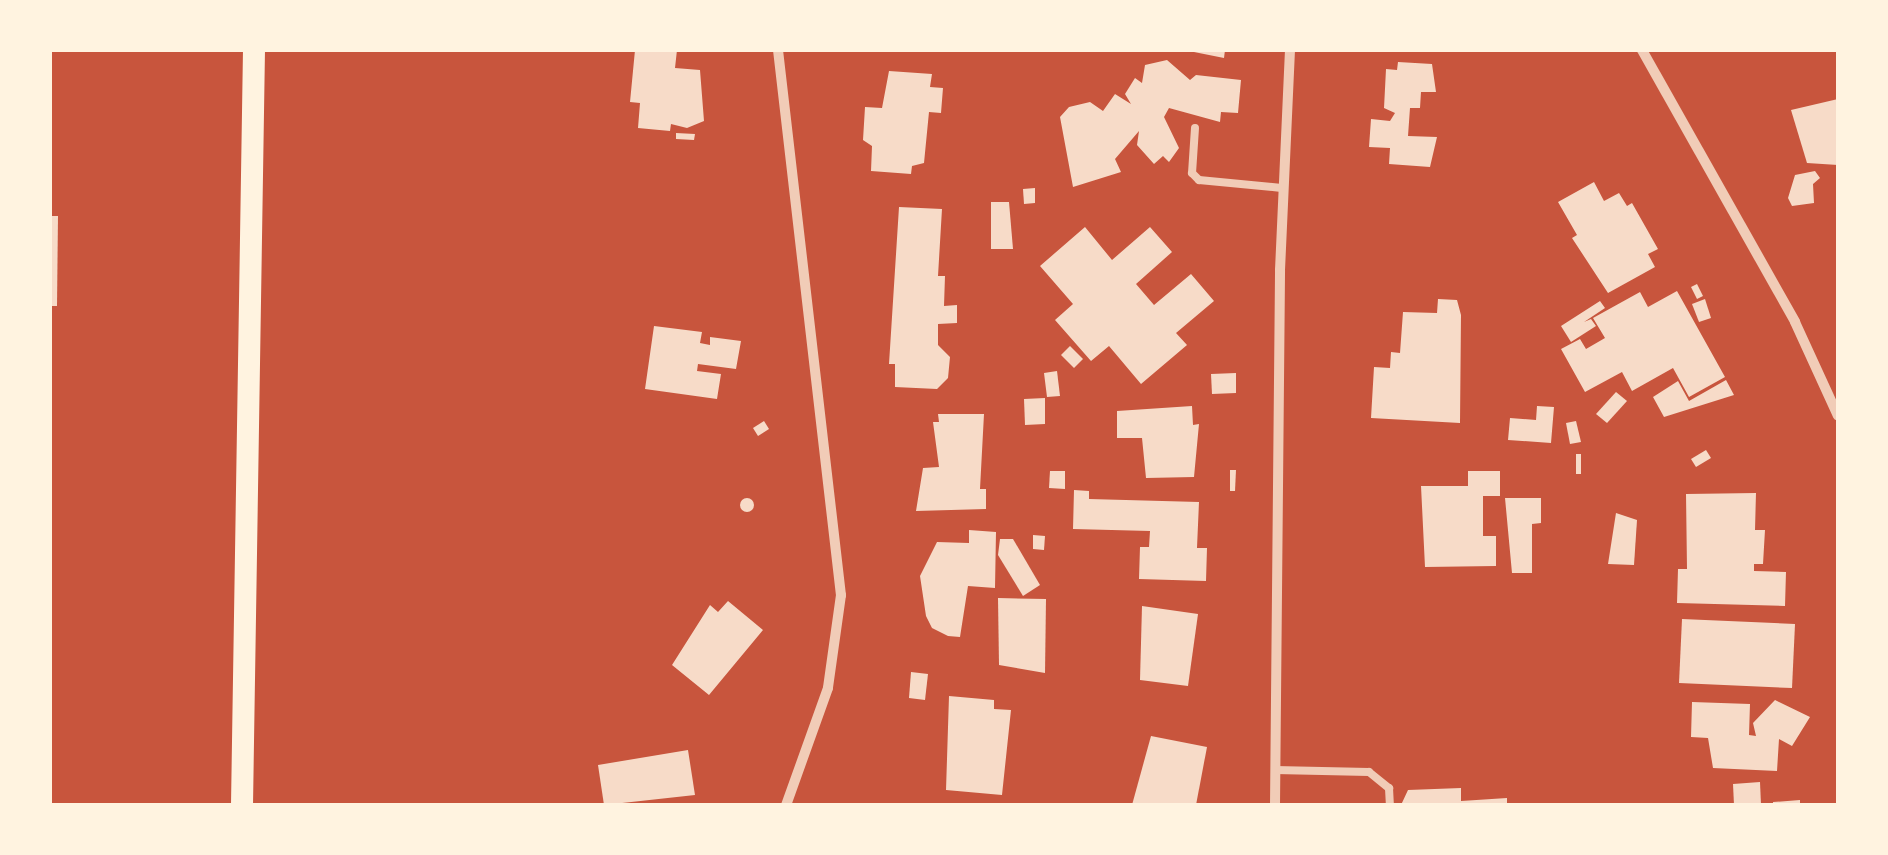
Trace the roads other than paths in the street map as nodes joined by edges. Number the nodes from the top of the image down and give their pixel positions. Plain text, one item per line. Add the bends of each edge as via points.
1 (254, 50) edge
2 (778, 50) edge
3 (1290, 50) edge
4 (1642, 50) edge
5 (1195, 128) dead end
6 (1282, 188) junction
7 (1838, 416) edge
8 (1275, 770) junction
9 (242, 805) edge
10 (786, 805) edge
11 (1275, 805) edge
12 (1390, 805) edge

1 - 9 main road
2 - 10 street via 841,595 828,688
3 - 6 street
4 - 7 street via 1795,322
5 - 6 lane via 1192,173 1199,180
6 - 8 street
8 - 11 street
8 - 12 lane via 1369,772 1389,788

